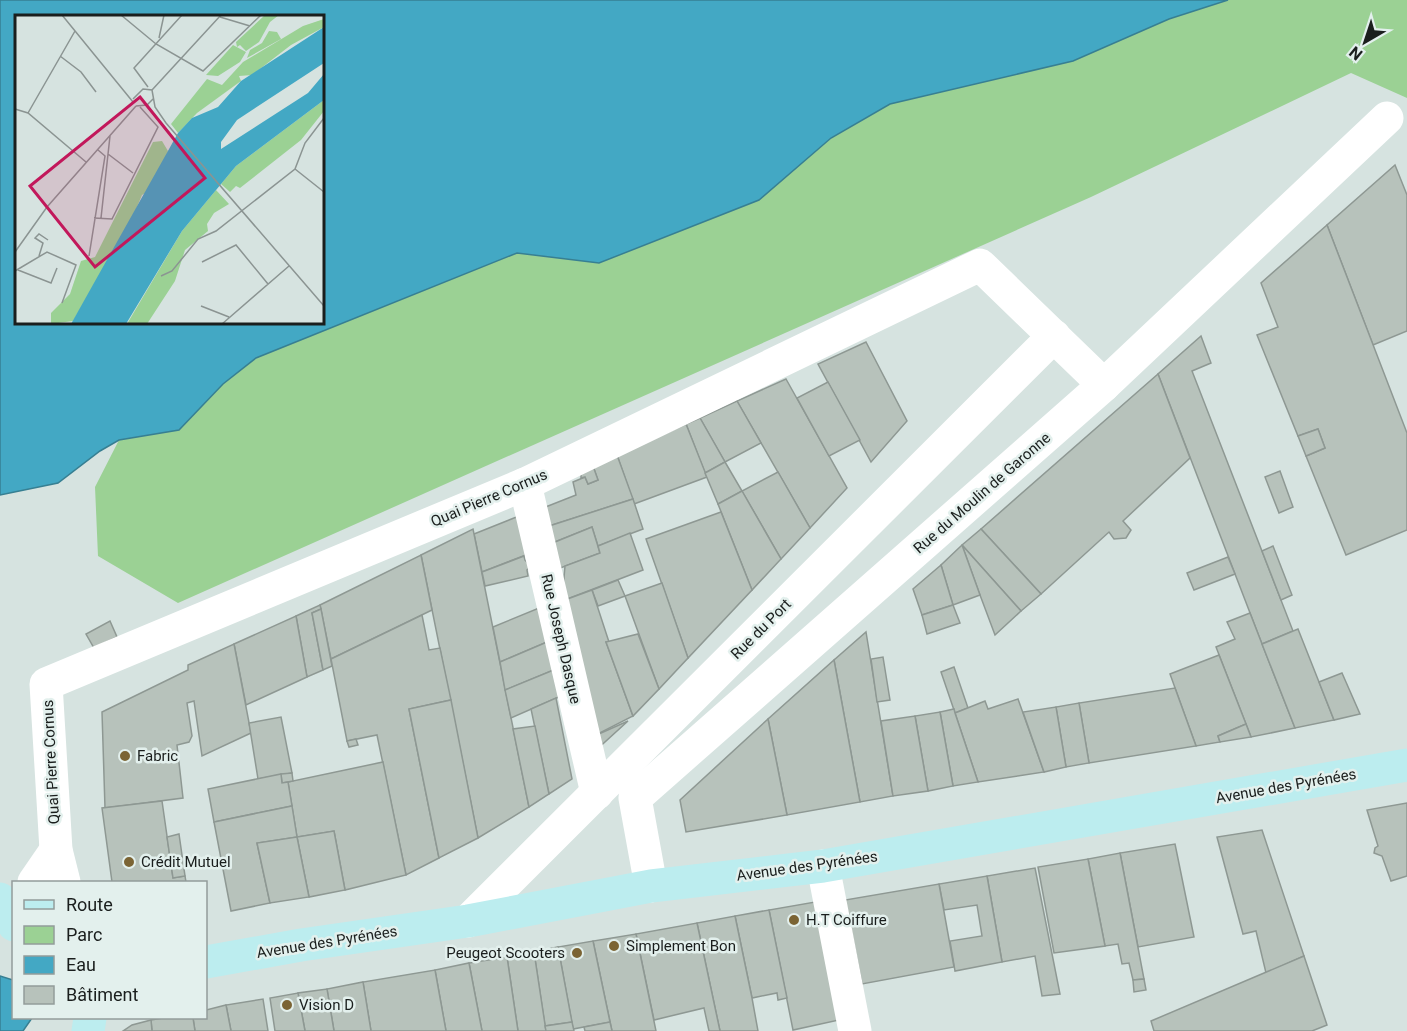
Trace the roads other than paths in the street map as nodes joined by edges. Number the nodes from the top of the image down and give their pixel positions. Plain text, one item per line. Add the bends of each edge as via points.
1 (1387, 118) dead end
2 (1054, 336) junction
3 (1104, 385) junction
4 (525, 484) junction
5 (1407, 765) edge
6 (597, 793) junction
7 (57, 849) junction
8 (823, 866) junction
9 (35, 881) edge
10 (64, 881) edge
11 (651, 886) junction
12 (468, 921) junction
13 (207, 962) edge
14 (855, 1031) edge

1 - 3 street, Rue du Moulin de Garonne
2 - 3 street
2 - 4 street, Quai Pierre Cornus via 980,265
2 - 6 street, Rue du Port
3 - 11 street, Rue du Moulin de Garonne via 635,798
4 - 6 street, Rue Joseph Dasque
4 - 7 street, Quai Pierre Cornus via 46,684
5 - 8 main road, Avenue des Pyrénées
6 - 12 street, Rue du Port
7 - 9 street
7 - 10 street, Quai Pierre Cornus
8 - 11 main road, Avenue des Pyrénées
8 - 14 street
11 - 12 main road, Avenue des Pyrénées
12 - 13 main road, Avenue des Pyrénées

